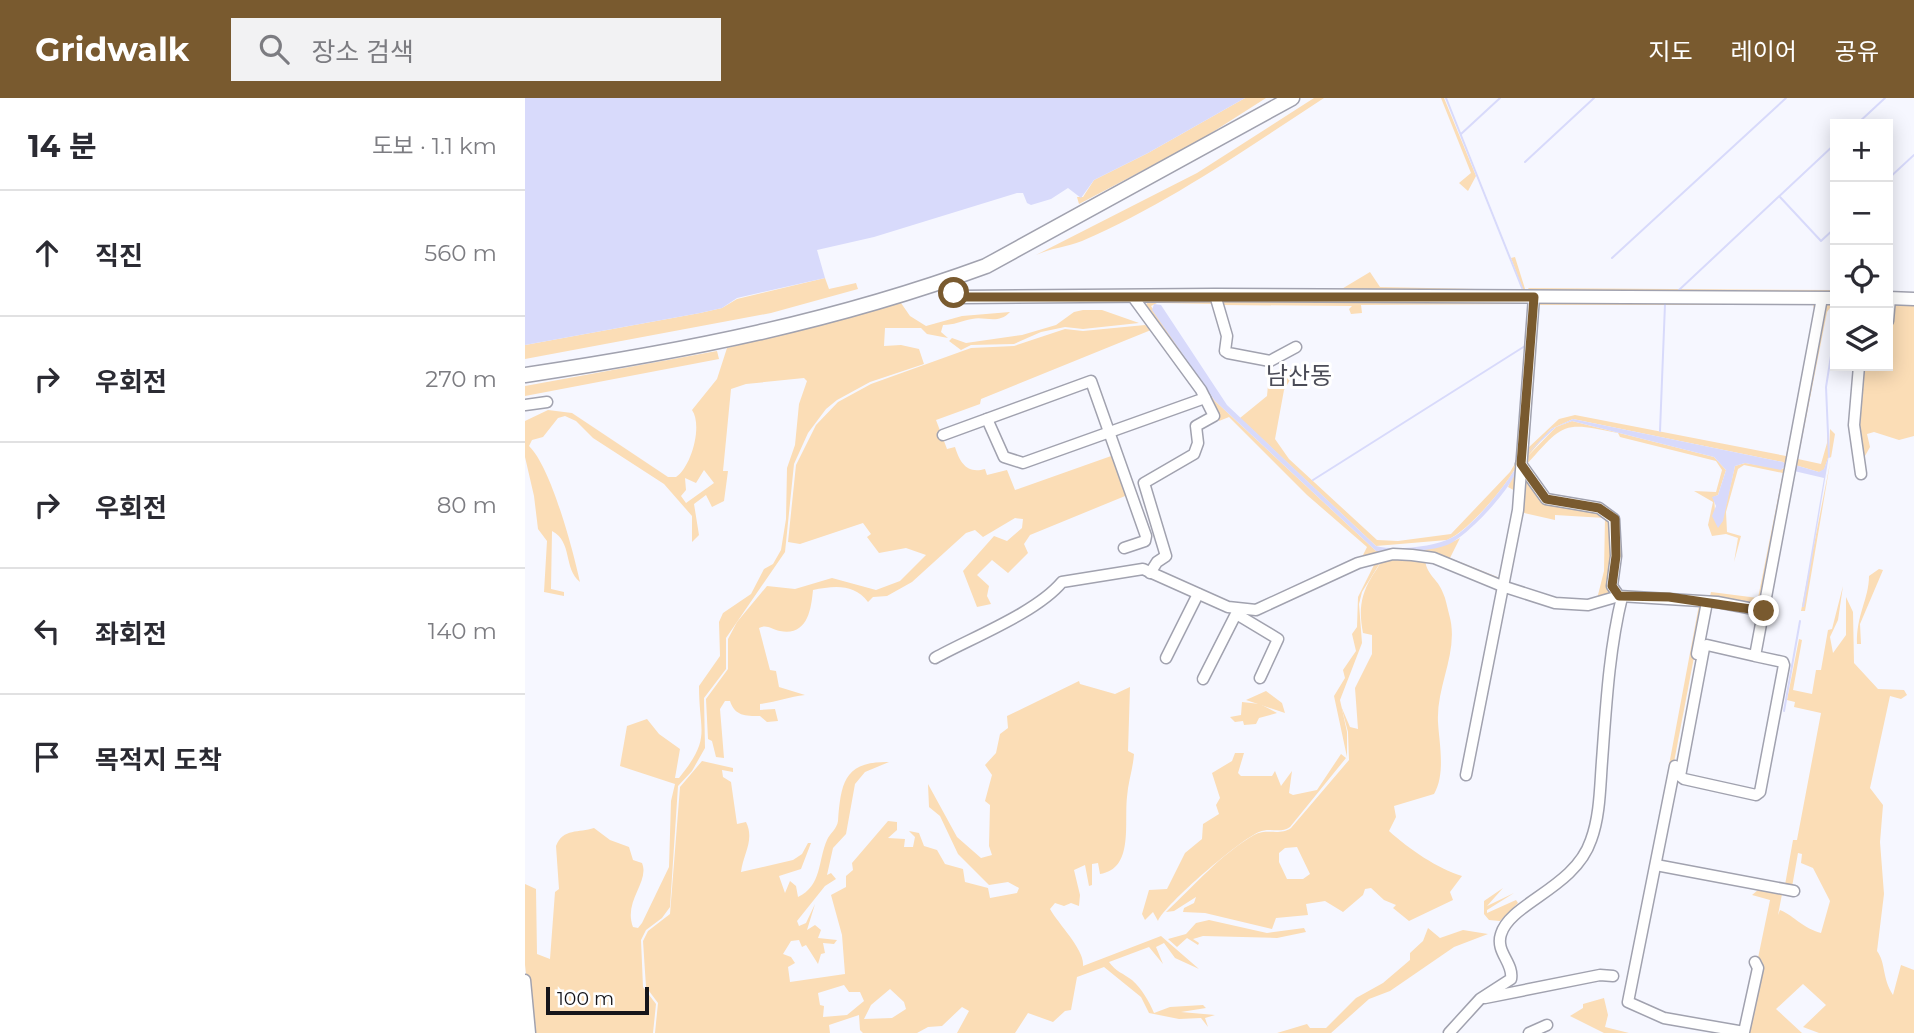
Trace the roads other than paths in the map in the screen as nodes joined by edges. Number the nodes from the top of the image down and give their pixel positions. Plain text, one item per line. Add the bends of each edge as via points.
1 (1292, 98) edge
2 (948, 280) junction
3 (1215, 295) junction
4 (1133, 297) junction
5 (1534, 297) junction
6 (1829, 298) edge
7 (1893, 298) edge
8 (1914, 299) edge
9 (1296, 347) dead end
10 (1859, 371) edge
11 (525, 375) edge
12 (1205, 398) junction
13 (547, 402) dead end
14 (525, 405) edge
15 (987, 419) junction
16 (1111, 431) junction
17 (943, 435) dead end
18 (1521, 464) junction
19 (1861, 474) dead end
20 (1123, 548) dead end
21 (1150, 573) junction
22 (1502, 586) junction
23 (1198, 594) junction
24 (1621, 596) junction
25 (1707, 602) junction
26 (1764, 611) junction
27 (1238, 612) junction
28 (1755, 656) junction
29 (935, 658) dead end
30 (1166, 658) dead end
31 (1260, 678) dead end
32 (1203, 679) dead end
33 (1466, 775) dead end
34 (1656, 865) junction
35 (1794, 891) dead end
36 (1755, 962) dead end
37 (1613, 976) dead end
38 (525, 980) edge
39 (1480, 999) junction
40 (1547, 1025) dead end
41 (530, 1033) edge
42 (1449, 1033) edge
43 (1529, 1033) edge

1 - 2 highway via 986,266
2 - 4 main road via 961,297
2 - 11 highway via 836,315 721,343
3 - 4 main road
3 - 5 main road
3 - 9 street via 1229,354 1270,360
4 - 12 street
5 - 6 main road
5 - 18 street
6 - 26 street
7 - 8 main road
10 - 19 street via 1854,425
12 - 16 street
12 - 21 street via 1214,416 1196,426 1197,450 1144,483 1166,556
13 - 14 street
15 - 16 street via 1004,457 1017,463
15 - 16 street via 1091,381
15 - 17 street
16 - 20 street via 1146,536 1145,541
18 - 22 street via 1518,510
18 - 24 street via 1546,499 1599,508 1615,519 1612,586
21 - 23 street
21 - 29 street via 1143,569 1068,580 1025,611
22 - 24 street via 1567,605 1598,604
22 - 27 street via 1434,558 1393,554 1358,563 1262,608
22 - 33 street
23 - 27 street
23 - 30 street
24 - 25 street
24 - 39 street via 1591,840 1566,878 1506,923 1499,946 1512,976
25 - 26 street
25 - 34 street
26 - 28 street
27 - 31 street via 1278,639
27 - 32 street
28 - 28 street via 1784,665 1760,792 1756,795 1683,779 1704,648
34 - 35 street
34 - 36 street via 1628,1002 1664,1018 1744,1032 1758,968
37 - 39 street
38 - 41 street
39 - 42 street
40 - 43 street

